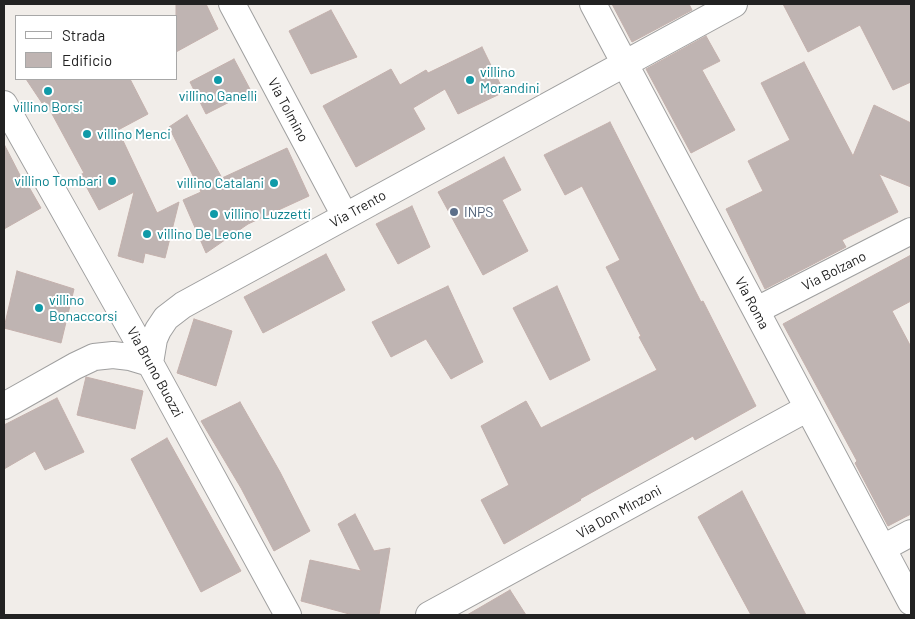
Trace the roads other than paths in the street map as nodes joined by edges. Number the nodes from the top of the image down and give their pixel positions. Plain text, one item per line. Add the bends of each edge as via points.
1 (232, 4) edge
2 (593, 4) edge
3 (734, 4) edge
4 (625, 62) junction
5 (4, 104) edge
6 (345, 216) junction
7 (911, 232) edge
8 (756, 310) junction
9 (150, 363) junction
10 (4, 406) edge
11 (808, 408) junction
12 (911, 533) edge
13 (883, 548) junction
14 (911, 602) edge
15 (288, 615) edge
16 (429, 615) edge

1 - 6 street, Via Tolmino
2 - 4 street, Via Roma
3 - 4 street, Via Trento
4 - 6 street, Via Trento
4 - 8 street, Via Roma
5 - 9 street, Via Bruno Buozzi
6 - 9 street, Via Trento via 183,305 166,318 154,339
7 - 8 street, Via Bolzano
8 - 11 street, Via Roma
9 - 10 street via 113,355 94,357
9 - 15 street, Via Bruno Buozzi
11 - 13 street, Via Roma
11 - 16 street, Via Don Minzoni
12 - 13 street
13 - 14 street, Via Roma

